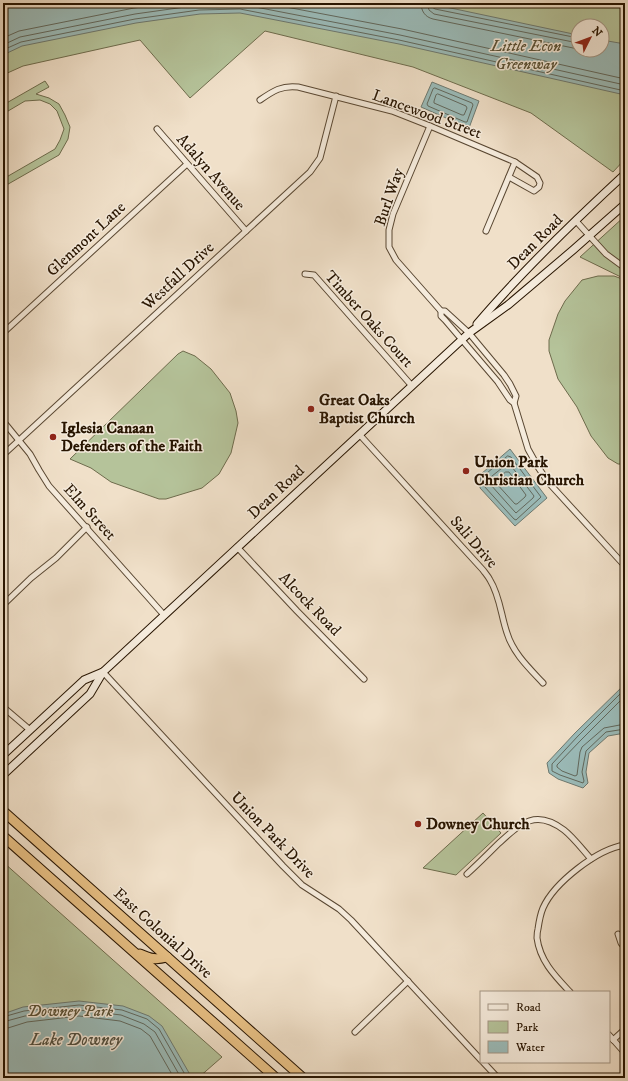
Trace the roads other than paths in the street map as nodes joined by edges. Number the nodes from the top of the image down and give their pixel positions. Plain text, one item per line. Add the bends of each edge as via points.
1 (336, 96) junction
2 (260, 100) dead end
3 (430, 126) junction
4 (157, 129) dead end
5 (515, 162) junction
6 (187, 164) junction
7 (625, 174) edge
8 (509, 177) junction
9 (625, 204) edge
10 (576, 221) junction
11 (246, 231) junction
12 (486, 231) dead end
13 (589, 236) junction
14 (625, 268) edge
15 (305, 274) dead end
16 (441, 310) junction
17 (3, 333) edge
18 (469, 333) junction
19 (462, 340) junction
20 (412, 386) junction
21 (514, 403) junction
22 (3, 421) edge
23 (360, 434) junction
24 (19, 440) junction
25 (3, 454) edge
26 (87, 527) junction
27 (237, 547) junction
28 (625, 566) edge
29 (3, 605) edge
30 (164, 615) junction
31 (103, 672) junction
32 (364, 679) dead end
33 (543, 683) dead end
34 (3, 707) edge
35 (30, 730) junction
36 (3, 755) edge
37 (3, 775) edge
38 (3, 811) edge
39 (3, 836) edge
40 (625, 845) edge
41 (591, 859) junction
42 (467, 874) dead end
43 (618, 934) dead end
44 (625, 948) edge
45 (131, 950) junction
46 (167, 957) junction
47 (408, 981) junction
48 (569, 991) edge
49 (625, 1029) edge
50 (355, 1032) dead end
51 (610, 1036) edge
52 (613, 1040) junction
53 (625, 1053) edge
54 (480, 1059) edge
55 (484, 1063) edge
56 (276, 1078) edge
57 (303, 1078) edge
58 (498, 1078) edge

1 - 2 street, Lancewood Street via 290,86 276,90
1 - 3 street, Lancewood Street via 392,111
1 - 11 street, Westfall Drive via 320,158 310,172
3 - 5 street, Lancewood Street
3 - 16 street, Burl Way via 393,214 389,230 389,247 396,260
4 - 6 street, Adalyn Avenue
5 - 8 street
5 - 8 street, Lancewood Street via 537,177 539,187 534,191
6 - 11 street, Adalyn Avenue
6 - 17 street, Glenmont Lane
7 - 10 main road, Dean Road
8 - 12 street
9 - 13 main road, Dean Road
10 - 13 street
10 - 18 main road, Dean Road via 500,297
11 - 24 street, Westfall Drive
13 - 14 street via 606,254
13 - 18 main road, Dean Road via 508,305
15 - 20 street, Timber Oaks Court via 314,275
16 - 18 street, Burl Way
16 - 19 street, Burl Way via 441,316
18 - 19 main road, Dean Road
18 - 21 street, Burl Way via 510,384 516,396
19 - 20 main road, Dean Road
19 - 21 street, Burl Way
20 - 23 main road, Dean Road
21 - 28 street, Burl Way via 528,449 548,482
22 - 24 street, Elm Street
23 - 27 main road, Dean Road
23 - 33 street, Sali Drive via 490,579 513,646
24 - 25 street, Westfall Drive
24 - 26 street, Elm Street via 50,486
26 - 29 street
26 - 30 street, Elm Street
27 - 30 main road, Dean Road
27 - 32 street, Alcock Road
30 - 31 main road, Dean Road
31 - 35 main road, Dean Road via 84,680
31 - 37 main road, Dean Road via 90,694
31 - 47 street, Union Park Drive via 283,866 302,885 351,920
34 - 35 street
35 - 36 main road, Dean Road
38 - 46 highway, East Colonial Drive
39 - 45 highway, East Colonial Drive
40 - 41 street via 605,851
41 - 42 street via 555,824 531,820 514,830
41 - 48 street via 553,892 543,908 539,921 537,937 541,954 550,971
43 - 44 street
45 - 46 highway via 150,958
45 - 56 highway, East Colonial Drive
46 - 57 highway, East Colonial Drive
47 - 50 street
47 - 54 street, Union Park Drive
49 - 52 street
51 - 52 street
52 - 53 street
55 - 58 street

